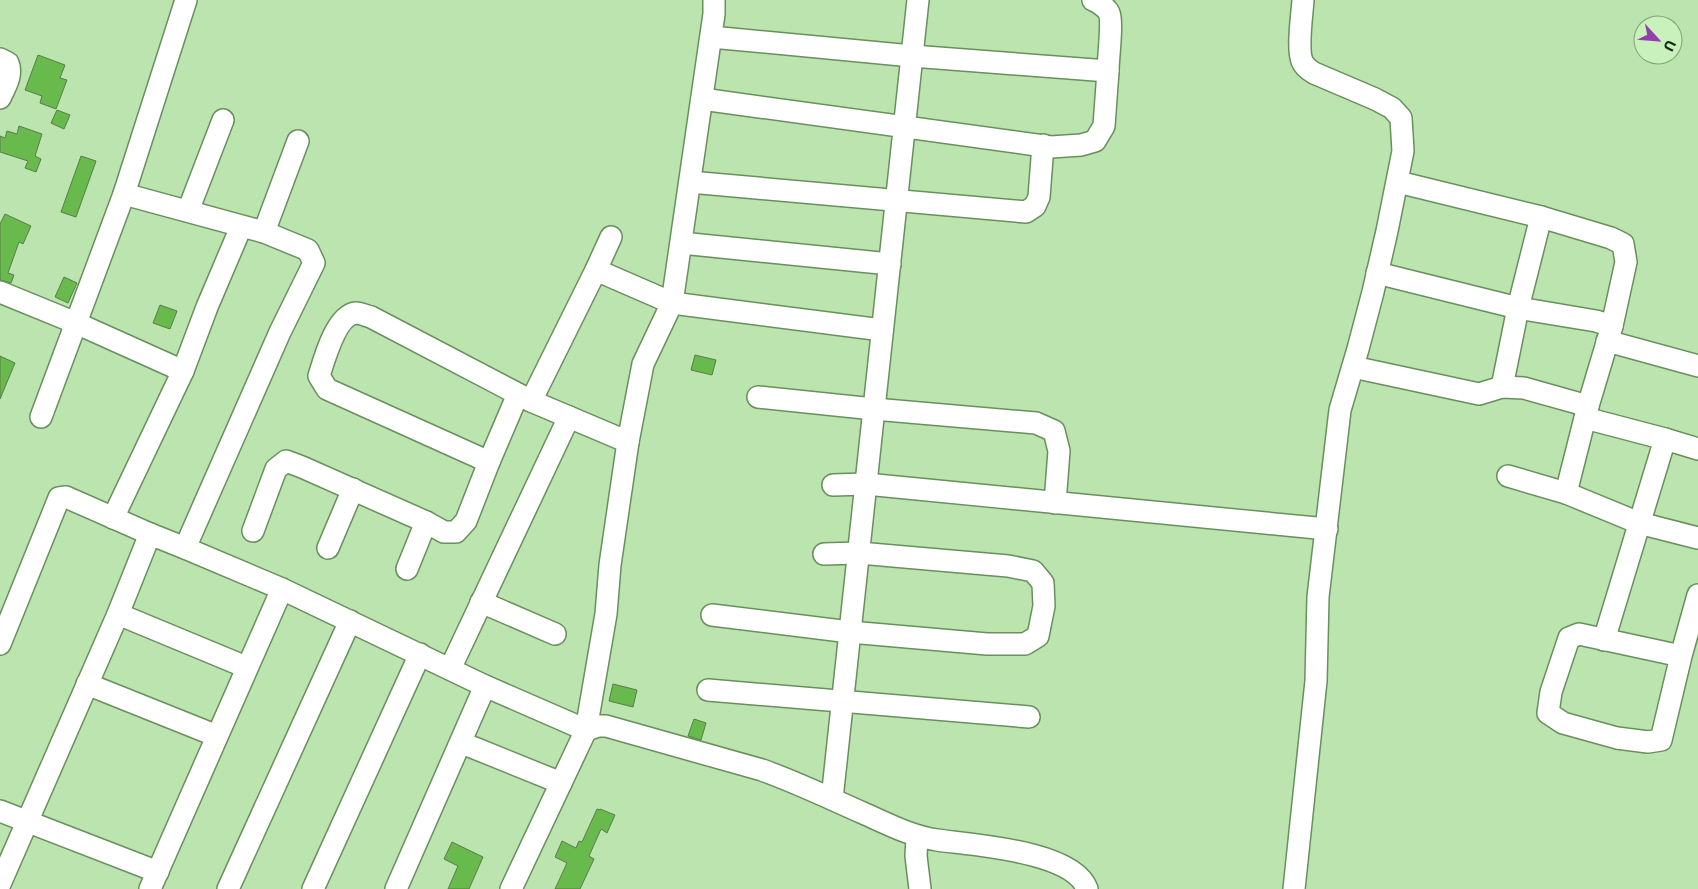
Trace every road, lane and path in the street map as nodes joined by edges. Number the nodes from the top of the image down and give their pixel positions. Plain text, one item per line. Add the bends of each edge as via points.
1 (186, 0) edge
2 (714, 0) edge
3 (918, 0) edge
4 (1093, 0) edge
5 (1303, 0) edge
6 (711, 38) junction
7 (912, 56) junction
8 (0, 58) edge
9 (1108, 71) junction
10 (0, 98) edge
11 (702, 100) junction
12 (223, 120) dead end
13 (904, 127) junction
14 (298, 141) dead end
15 (1043, 145) junction
16 (690, 182) junction
17 (1398, 182) junction
18 (124, 194) junction
19 (896, 200) junction
20 (188, 211) junction
21 (1541, 217) junction
22 (242, 227) junction
23 (264, 232) junction
24 (611, 237) dead end
25 (681, 243) junction
26 (890, 264) junction
27 (596, 270) junction
28 (1377, 273) junction
29 (0, 292) edge
30 (672, 303) junction
31 (1518, 308) junction
32 (76, 323) junction
33 (882, 330) junction
34 (1610, 333) junction
35 (1698, 366) edge
36 (1353, 367) junction
37 (183, 371) junction
38 (1502, 386) junction
39 (525, 397) junction
40 (758, 397) dead end
41 (874, 409) junction
42 (1587, 412) junction
43 (41, 416) dead end
44 (569, 417) junction
45 (1666, 439) junction
46 (628, 442) junction
47 (1698, 449) edge
48 (489, 462) junction
49 (1508, 476) dead end
50 (866, 484) junction
51 (833, 485) dead end
52 (353, 490) junction
53 (1566, 493) junction
54 (1054, 503) junction
55 (112, 518) junction
56 (426, 522) junction
57 (1639, 523) junction
58 (1327, 529) junction
59 (254, 531) dead end
60 (150, 534) junction
61 (1698, 538) edge
62 (185, 548) junction
63 (328, 548) dead end
64 (859, 553) junction
65 (824, 554) dead end
66 (407, 569) dead end
67 (282, 588) junction
68 (1698, 595) edge
69 (482, 602) junction
70 (118, 614) junction
71 (712, 615) dead end
72 (350, 621) junction
73 (850, 632) junction
74 (555, 634) dead end
75 (1604, 640) junction
76 (0, 644) edge
77 (420, 654) junction
78 (1681, 656) junction
79 (246, 667) junction
80 (450, 669) junction
81 (87, 684) junction
82 (485, 686) junction
83 (708, 690) dead end
84 (843, 701) junction
85 (1029, 717) dead end
86 (586, 730) junction
87 (217, 736) junction
88 (462, 742) junction
89 (561, 783) junction
90 (832, 799) junction
91 (0, 812) edge
92 (28, 822) junction
93 (917, 837) junction
94 (154, 881) edge
95 (0, 884) edge
96 (228, 889) edge
97 (313, 889) edge
98 (396, 889) edge
99 (511, 889) edge
100 (920, 889) edge
101 (1088, 889) edge
102 (1294, 889) edge

1 - 18 street
2 - 6 street
3 - 7 street
4 - 9 street via 1109,13
5 - 17 street via 1301,50 1302,61 1307,68 1368,95 1392,108 1400,118 1403,151
6 - 7 street
6 - 11 street
7 - 9 street
7 - 13 street
8 - 10 street via 11,68
9 - 15 street via 1104,126 1095,141 1081,145
11 - 13 street
11 - 16 street
12 - 20 street
13 - 15 street
13 - 19 street
14 - 23 street
15 - 19 street via 1039,197 1035,206 1026,212
16 - 19 street
16 - 25 street
17 - 21 street
17 - 28 street
18 - 20 street
18 - 32 street
19 - 26 street
20 - 22 street
21 - 31 street
21 - 34 street via 1623,244 1626,262
22 - 23 street
22 - 37 street
23 - 62 street via 308,250 314,263 280,332
24 - 27 street
25 - 26 street
25 - 30 street
26 - 33 street
27 - 30 street
27 - 39 street
28 - 31 street
28 - 36 street
29 - 32 street
30 - 33 street
30 - 46 street via 643,364
31 - 34 street via 1596,321
31 - 38 street
32 - 37 street
32 - 43 street
33 - 41 street
34 - 35 street
34 - 42 street
36 - 38 street via 1478,394
36 - 58 street via 1340,410
37 - 55 street
38 - 42 street via 1524,388
39 - 44 street
39 - 48 street
39 - 48 street via 371,317 356,313 346,318 330,343 319,376 327,389
40 - 41 street
41 - 50 street
41 - 54 street via 1036,423 1054,431 1059,451
42 - 45 street
42 - 53 street
44 - 46 street
44 - 69 street
45 - 47 street
45 - 57 street
46 - 86 street via 606,614
48 - 56 street via 466,522 456,532 444,532
49 - 53 street
50 - 51 street
50 - 54 street
50 - 64 street
52 - 56 street
52 - 59 street via 286,461 276,469
52 - 63 street
53 - 57 street
54 - 58 street
55 - 60 street
55 - 76 street via 66,497 59,498
56 - 66 street
57 - 61 street
57 - 75 street
58 - 102 street via 1318,597 1316,681
60 - 62 street
60 - 70 street
62 - 67 street
64 - 65 street
64 - 73 street
64 - 73 street via 1033,571 1043,583 1044,606 1038,636 1024,644 987,644
67 - 72 street
67 - 79 street
68 - 78 street
69 - 74 street
69 - 80 street
70 - 79 street
70 - 81 street
71 - 73 street
72 - 77 street
72 - 96 street
73 - 84 street
75 - 78 street
75 - 78 street via 1579,634 1569,638 1551,692 1548,713 1564,723 1617,738 1648,742 1661,740
77 - 80 street
77 - 97 street
79 - 87 street
80 - 82 street
81 - 87 street
81 - 92 street
82 - 86 street
82 - 88 street
83 - 84 street
84 - 85 street
84 - 90 street
86 - 89 street
86 - 90 street via 606,726 762,770
87 - 94 street
88 - 89 street
88 - 98 street
89 - 99 street
90 - 93 street
91 - 92 street
92 - 94 street
92 - 95 street
93 - 100 street
93 - 101 street via 1040,857 1073,872

